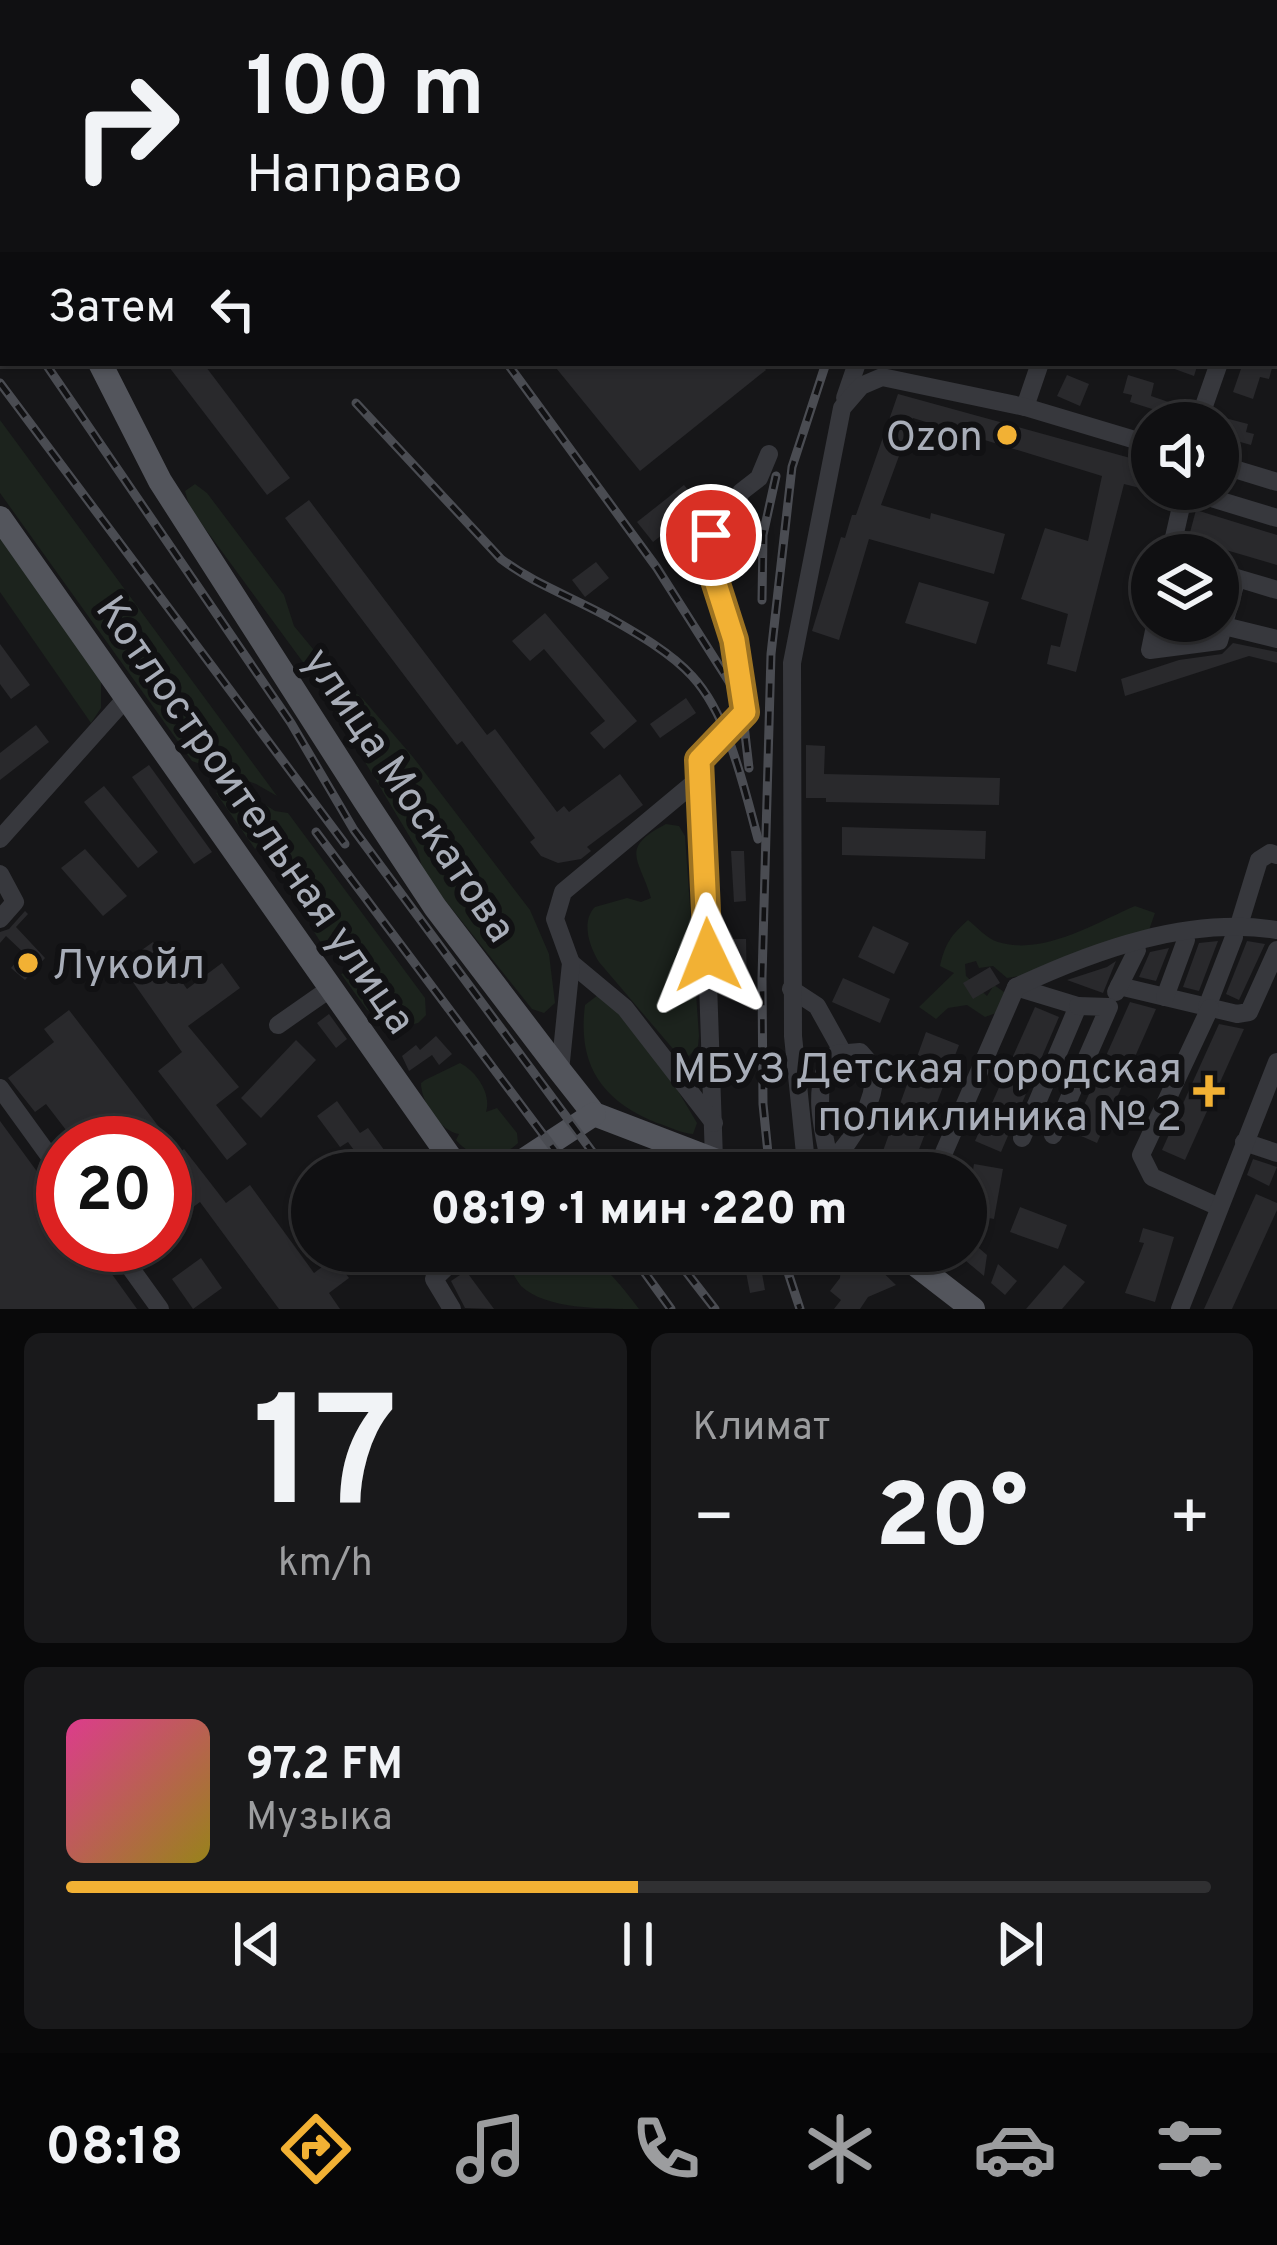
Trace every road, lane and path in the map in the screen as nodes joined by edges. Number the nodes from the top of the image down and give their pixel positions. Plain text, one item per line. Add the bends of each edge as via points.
1 (102, 366) edge
2 (856, 366) edge
3 (1039, 366) edge
4 (1218, 366) edge
5 (1205, 402) edge
6 (1025, 406) junction
7 (842, 408) junction
8 (1131, 439) edge
9 (769, 454) dead end
10 (1239, 470) edge
11 (1277, 482) edge
12 (1239, 506) edge
13 (0, 518) edge
14 (1277, 518) edge
15 (1239, 579) edge
16 (1277, 590) edge
17 (1239, 630) edge
18 (1277, 639) edge
19 (1152, 642) edge
20 (1211, 642) edge
21 (127, 697) junction
22 (701, 777) junction
23 (0, 838) edge
24 (1277, 855) edge
25 (0, 874) edge
26 (0, 919) edge
27 (1277, 930) edge
28 (1236, 931) junction
29 (1186, 940) dead end
30 (1137, 950) dead end
31 (1277, 950) edge
32 (571, 963) junction
33 (1119, 986) junction
34 (1016, 987) junction
35 (331, 988) junction
36 (791, 989) junction
37 (1165, 997) junction
38 (1078, 1006) junction
39 (1109, 1007) junction
40 (1209, 1007) junction
41 (278, 1024) dead end
42 (842, 1051) junction
43 (1277, 1062) edge
44 (560, 1071) junction
45 (0, 1088) edge
46 (594, 1114) junction
47 (713, 1123) junction
48 (1053, 1135) dead end
49 (36, 1138) edge
50 (1022, 1138) dead end
51 (1244, 1142) junction
52 (445, 1152) edge
53 (536, 1152) edge
54 (695, 1152) edge
55 (714, 1152) edge
56 (805, 1152) edge
57 (828, 1152) edge
58 (841, 1152) edge
59 (944, 1152) edge
60 (1277, 1153) edge
61 (1219, 1207) junction
62 (133, 1272) edge
63 (441, 1272) edge
64 (926, 1272) edge
65 (160, 1309) edge
66 (452, 1309) edge
67 (973, 1309) edge
68 (1180, 1309) edge

1 - 44 main road, улица Москатова via 160,481 376,818
2 - 7 street
3 - 6 street
4 - 5 street
6 - 7 street via 882,377
6 - 8 street
7 - 36 street via 792,663
9 - 22 street via 730,520 705,541 745,712 702,754
10 - 11 street
12 - 14 street
13 - 21 main road, Котлостроительная улица
15 - 16 street
17 - 18 street
19 - 20 street via 1150,650
21 - 23 street
21 - 35 main road, Котлостроительная улица
22 - 32 street via 562,892 555,919
22 - 47 street
24 - 28 street via 1259,860
25 - 26 street via 15,902
27 - 28 street
28 - 34 street via 1166,936 1083,956
28 - 40 street
29 - 37 street
30 - 33 street
31 - 40 street via 1250,1012
32 - 44 street
32 - 47 street via 625,1008
33 - 37 street
33 - 39 street
34 - 38 street
34 - 59 street
35 - 41 street
35 - 52 main road, Котлостроительная улица
36 - 42 street via 817,1006
36 - 56 street
37 - 40 street
38 - 39 street
38 - 50 street
39 - 48 street
40 - 61 street via 1141,1155 1152,1177
42 - 57 street via 821,1082
42 - 58 street via 866,1055 875,1077
43 - 51 street
44 - 46 main road, улица Москатова
45 - 49 street
46 - 53 main road
46 - 54 main road
47 - 55 street
51 - 60 street
51 - 61 street
61 - 68 street
62 - 65 street
63 - 66 street via 434,1279
64 - 67 main road

